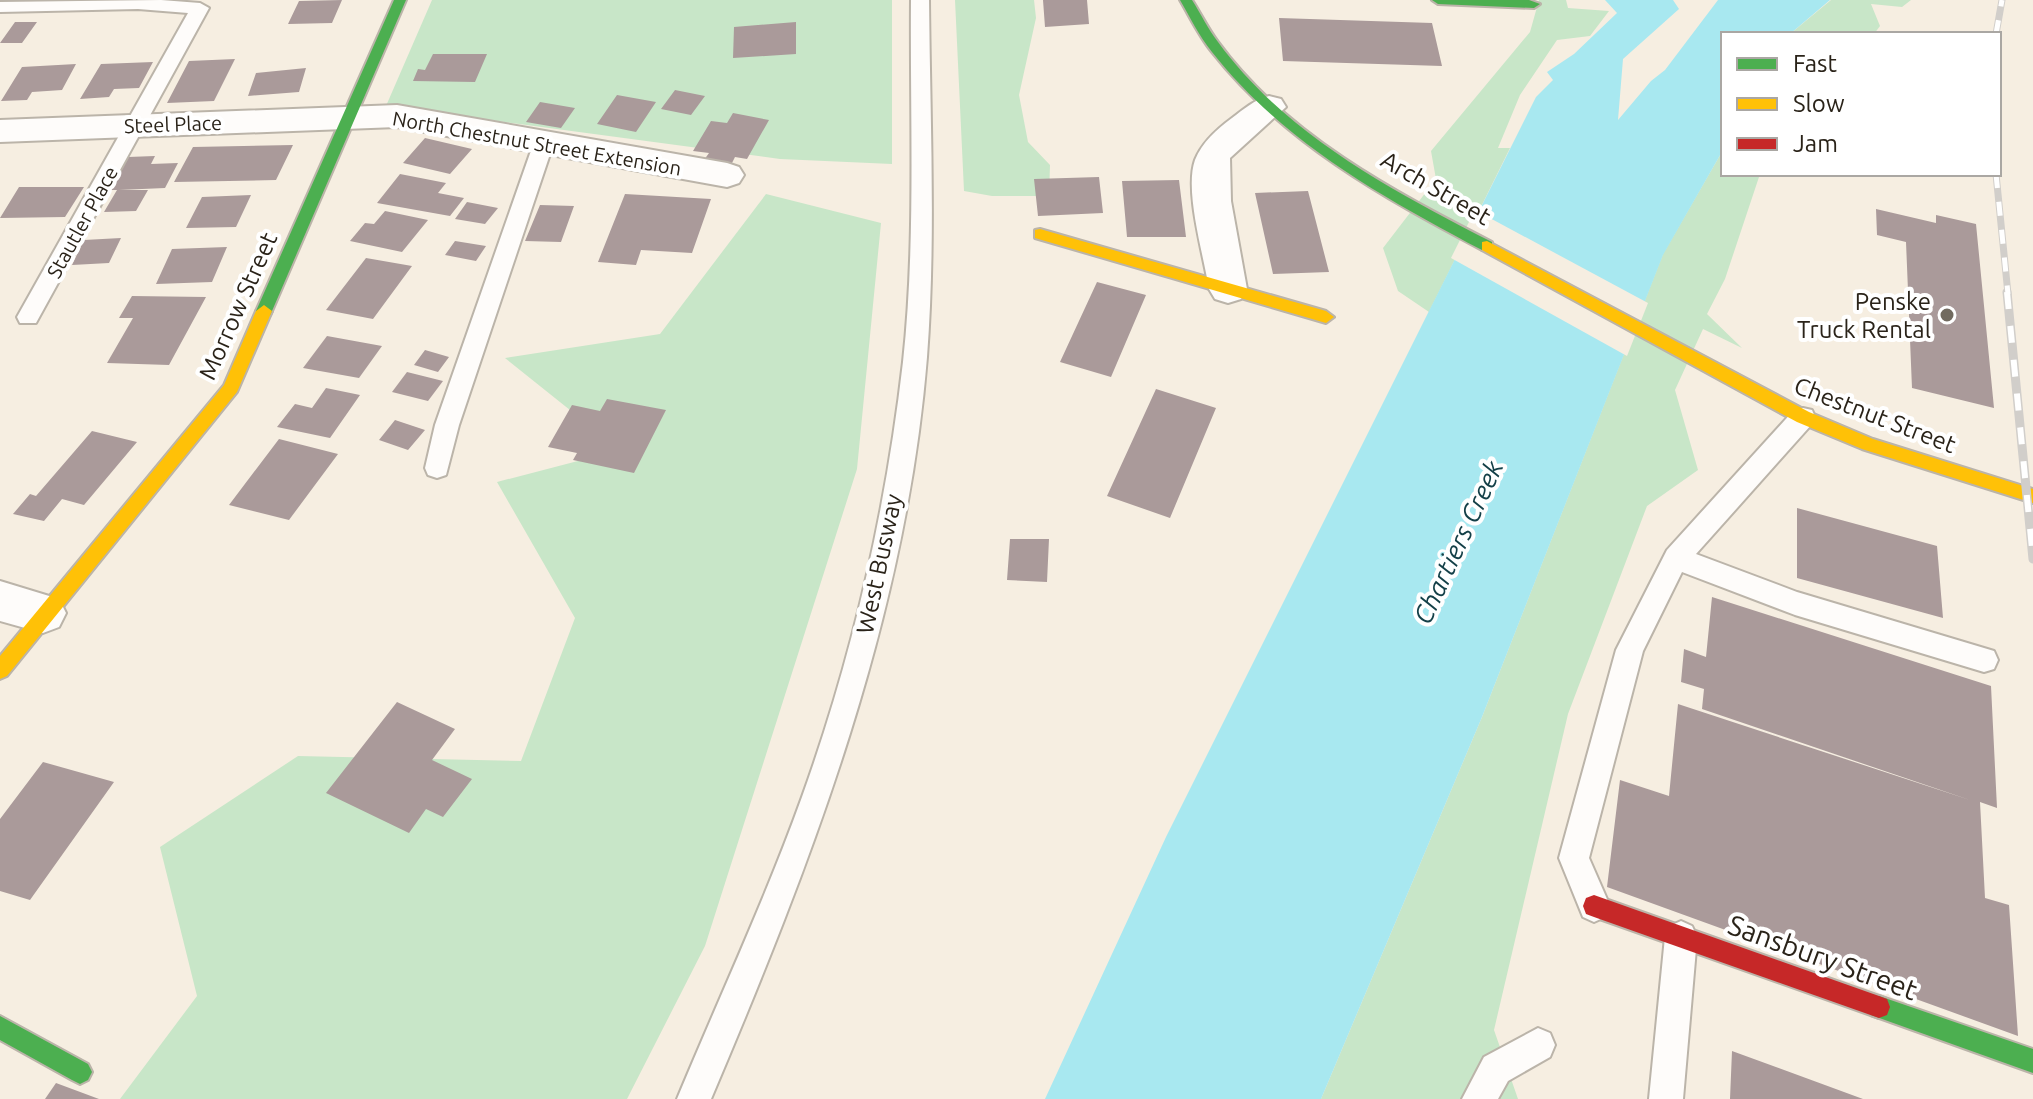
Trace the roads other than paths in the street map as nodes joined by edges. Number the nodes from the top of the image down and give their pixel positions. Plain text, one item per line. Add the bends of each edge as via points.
1 (400, 0) edge
2 (920, 0) edge
3 (1186, 0) edge
4 (1438, 0) edge
5 (140, 2) edge
6 (1534, 4) dead end
7 (0, 7) edge
8 (1269, 107) junction
9 (347, 116) junction
10 (136, 125) junction
11 (0, 131) edge
12 (543, 145) junction
13 (727, 175) dead end
14 (1040, 234) dead end
15 (1228, 289) junction
16 (28, 317) dead end
17 (1326, 317) dead end
18 (1706, 366) joint
19 (1803, 417) junction
20 (437, 468) dead end
21 (2033, 496) edge
22 (1676, 558) junction
23 (0, 601) edge
24 (43, 613) junction
25 (1984, 660) dead end
26 (0, 670) edge
27 (1594, 906) joint
28 (1681, 937) junction
29 (0, 1027) edge
30 (1538, 1045) dead end
31 (2033, 1061) edge
32 (80, 1072) dead end
33 (694, 1099) edge
34 (1479, 1099) edge
35 (1666, 1099) edge

1 - 9 street, Morrow Street
2 - 33 lane, West Busway via 919,293 909,408 882,569 832,751 772,918
3 - 8 street, Arch Street via 1208,37
4 - 6 street
5 - 7 lane, Stautler Place
5 - 10 lane, Stautler Place via 200,8
8 - 15 street via 1213,158 1210,177
8 - 18 street, Arch Street via 1301,135 1412,203
9 - 10 street, Steel Place
9 - 12 street, North Chestnut Street Extension via 397,116
9 - 24 street, Morrow Street via 231,388 197,436
10 - 11 street, Steel Place
10 - 16 lane, Stautler Place
12 - 13 street, North Chestnut Street Extension
12 - 20 lane
14 - 15 street
15 - 17 street
18 - 19 street, Chestnut Street
19 - 21 street, Chestnut Street via 1868,444
19 - 22 lane
22 - 25 lane via 1795,603
22 - 27 lane via 1630,650 1574,858
23 - 24 street
24 - 26 street, Morrow Street
27 - 28 street, Sansbury Street
28 - 31 street, Sansbury Street
28 - 35 lane
29 - 32 street
30 - 34 lane via 1496,1069

